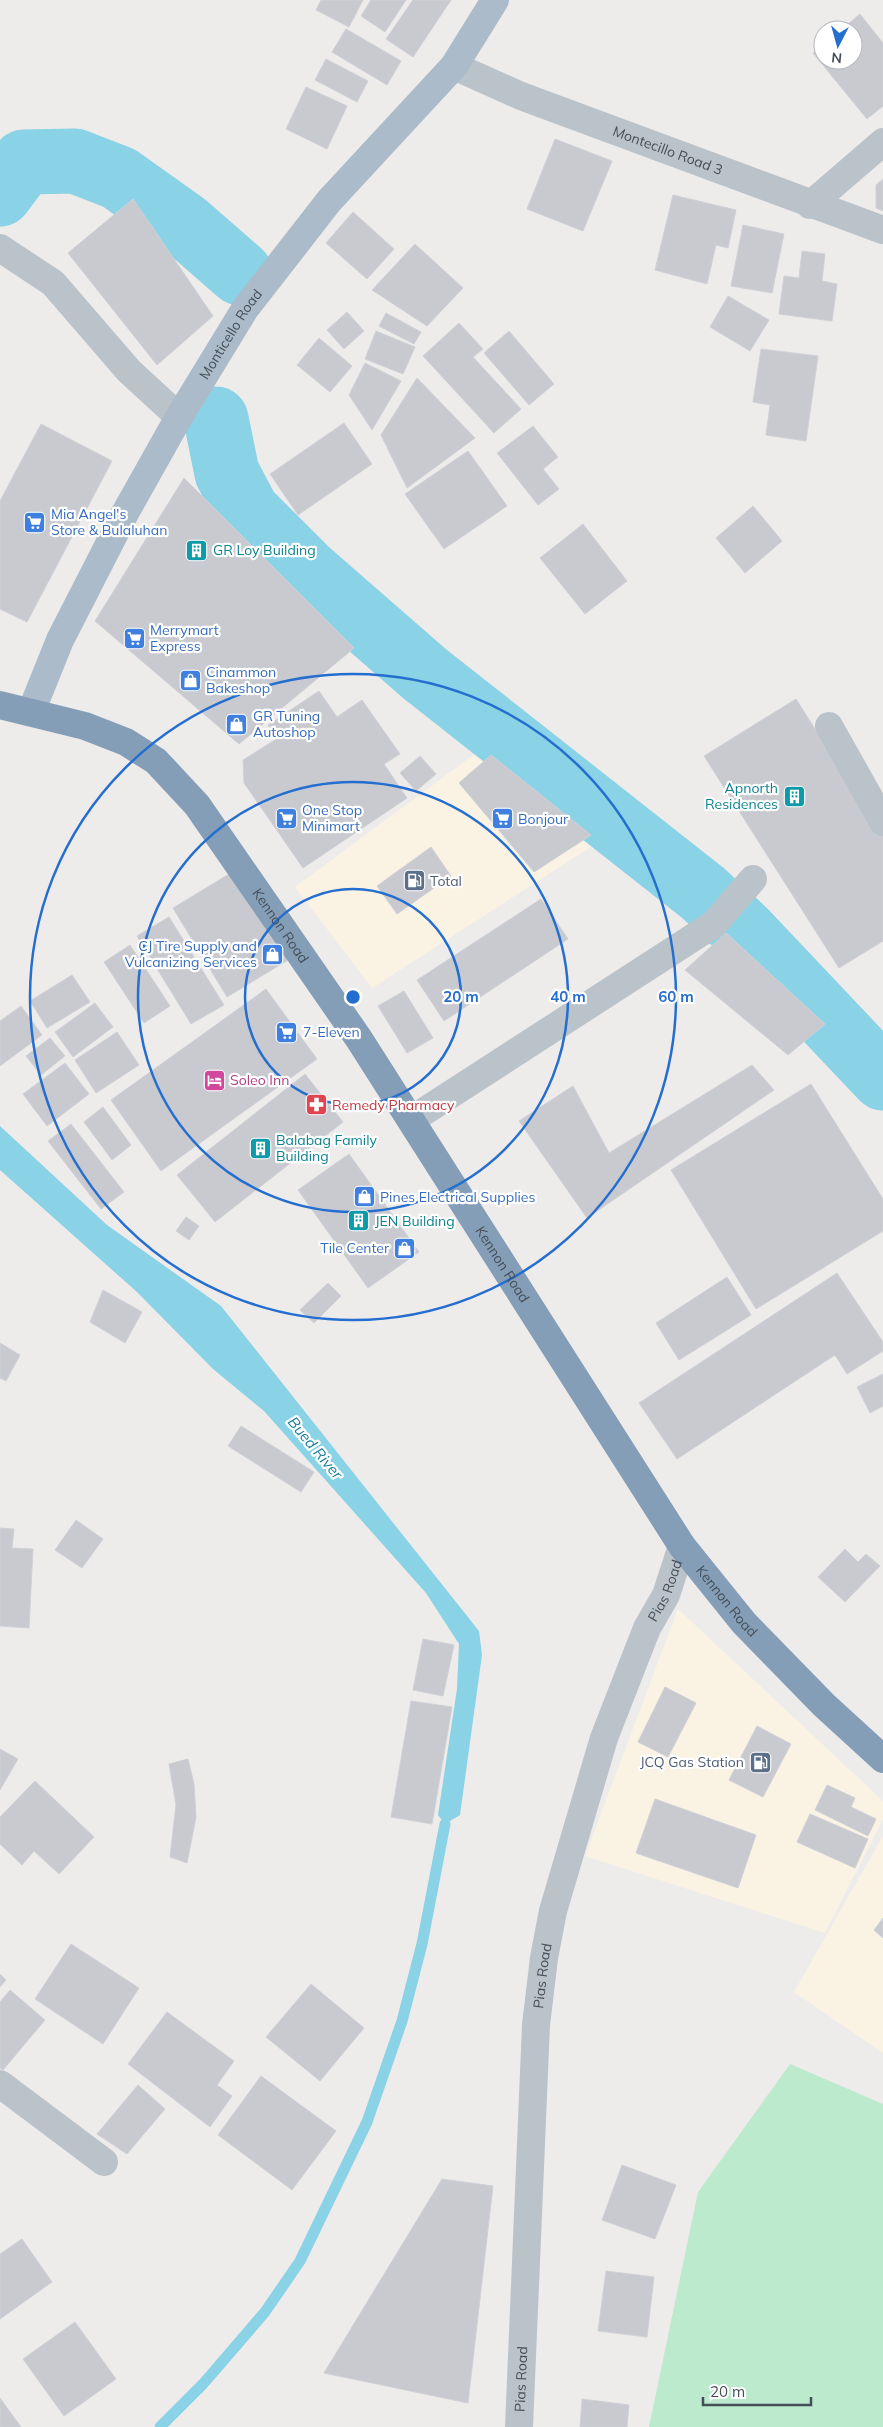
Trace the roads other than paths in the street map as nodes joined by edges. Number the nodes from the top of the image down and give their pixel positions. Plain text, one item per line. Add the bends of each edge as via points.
1 (495, 0) edge
2 (454, 66) junction
3 (883, 142) edge
4 (810, 205) junction
5 (883, 230) edge
6 (0, 248) edge
7 (179, 417) junction
8 (0, 705) edge
9 (31, 712) junction
10 (829, 726) dead end
11 (883, 822) edge
12 (753, 879) dead end
13 (411, 1120) junction
14 (682, 1546) junction
15 (883, 1759) edge
16 (0, 2084) edge
17 (104, 2162) dead end
18 (519, 2427) edge

1 - 2 main road, Monticello Road
2 - 4 street, Montecillo Road 3 via 521,96
2 - 7 main road, Monticello Road via 329,201 245,309
3 - 4 street
4 - 5 street, Montecillo Road 3
6 - 7 street via 53,283 129,371
7 - 9 main road, Monticello Road via 71,617
8 - 9 highway, Kennon Road
9 - 13 highway, Kennon Road via 85,726 126,742 156,761 176,780 197,805 329,995
10 - 11 street
12 - 13 street via 714,924
13 - 14 highway, Kennon Road
14 - 15 highway, Kennon Road via 744,1623 824,1705
14 - 18 street, Pias Road via 666,1595 647,1628 604,1738 553,1911 544,1958 536,2024
16 - 17 street

